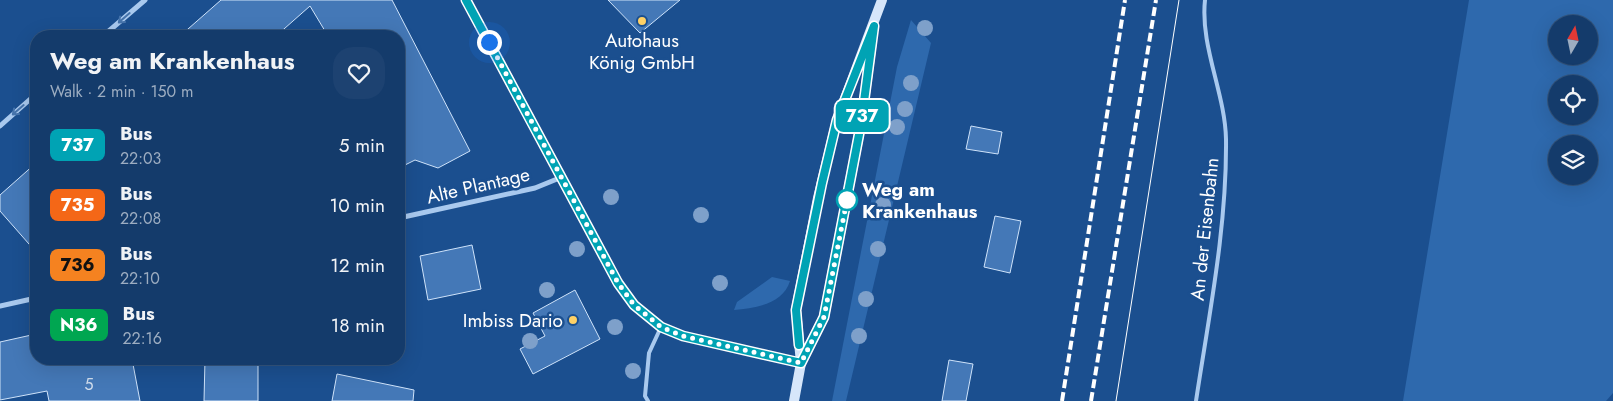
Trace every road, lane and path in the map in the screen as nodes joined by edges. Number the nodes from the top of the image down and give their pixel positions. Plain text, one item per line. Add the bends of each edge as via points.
1 (145, 0) edge
2 (466, 0) edge
3 (882, 0) edge
4 (1205, 0) edge
5 (874, 26) junction
6 (110, 30) edge
7 (30, 99) edge
8 (0, 126) edge
9 (562, 177) junction
10 (405, 217) edge
11 (30, 299) edge
12 (0, 306) edge
13 (661, 327) junction
14 (801, 363) junction
15 (648, 401) edge
16 (794, 401) edge
17 (1196, 401) edge

1 -> 6 street
2 - 9 street
3 - 5 main road
4 - 17 lane, An der Eisenbahn via 1206,29 1226,137 1224,199
5 - 14 main road via 861,124 824,317
5 - 14 main road via 837,120 818,198 796,310
7 -> 8 street
9 - 10 street, Alte Plantage via 535,188
9 - 13 street via 618,283 634,305
11 - 12 street
13 - 14 street via 683,336
13 - 15 lane via 649,353 645,396
14 - 16 main road

